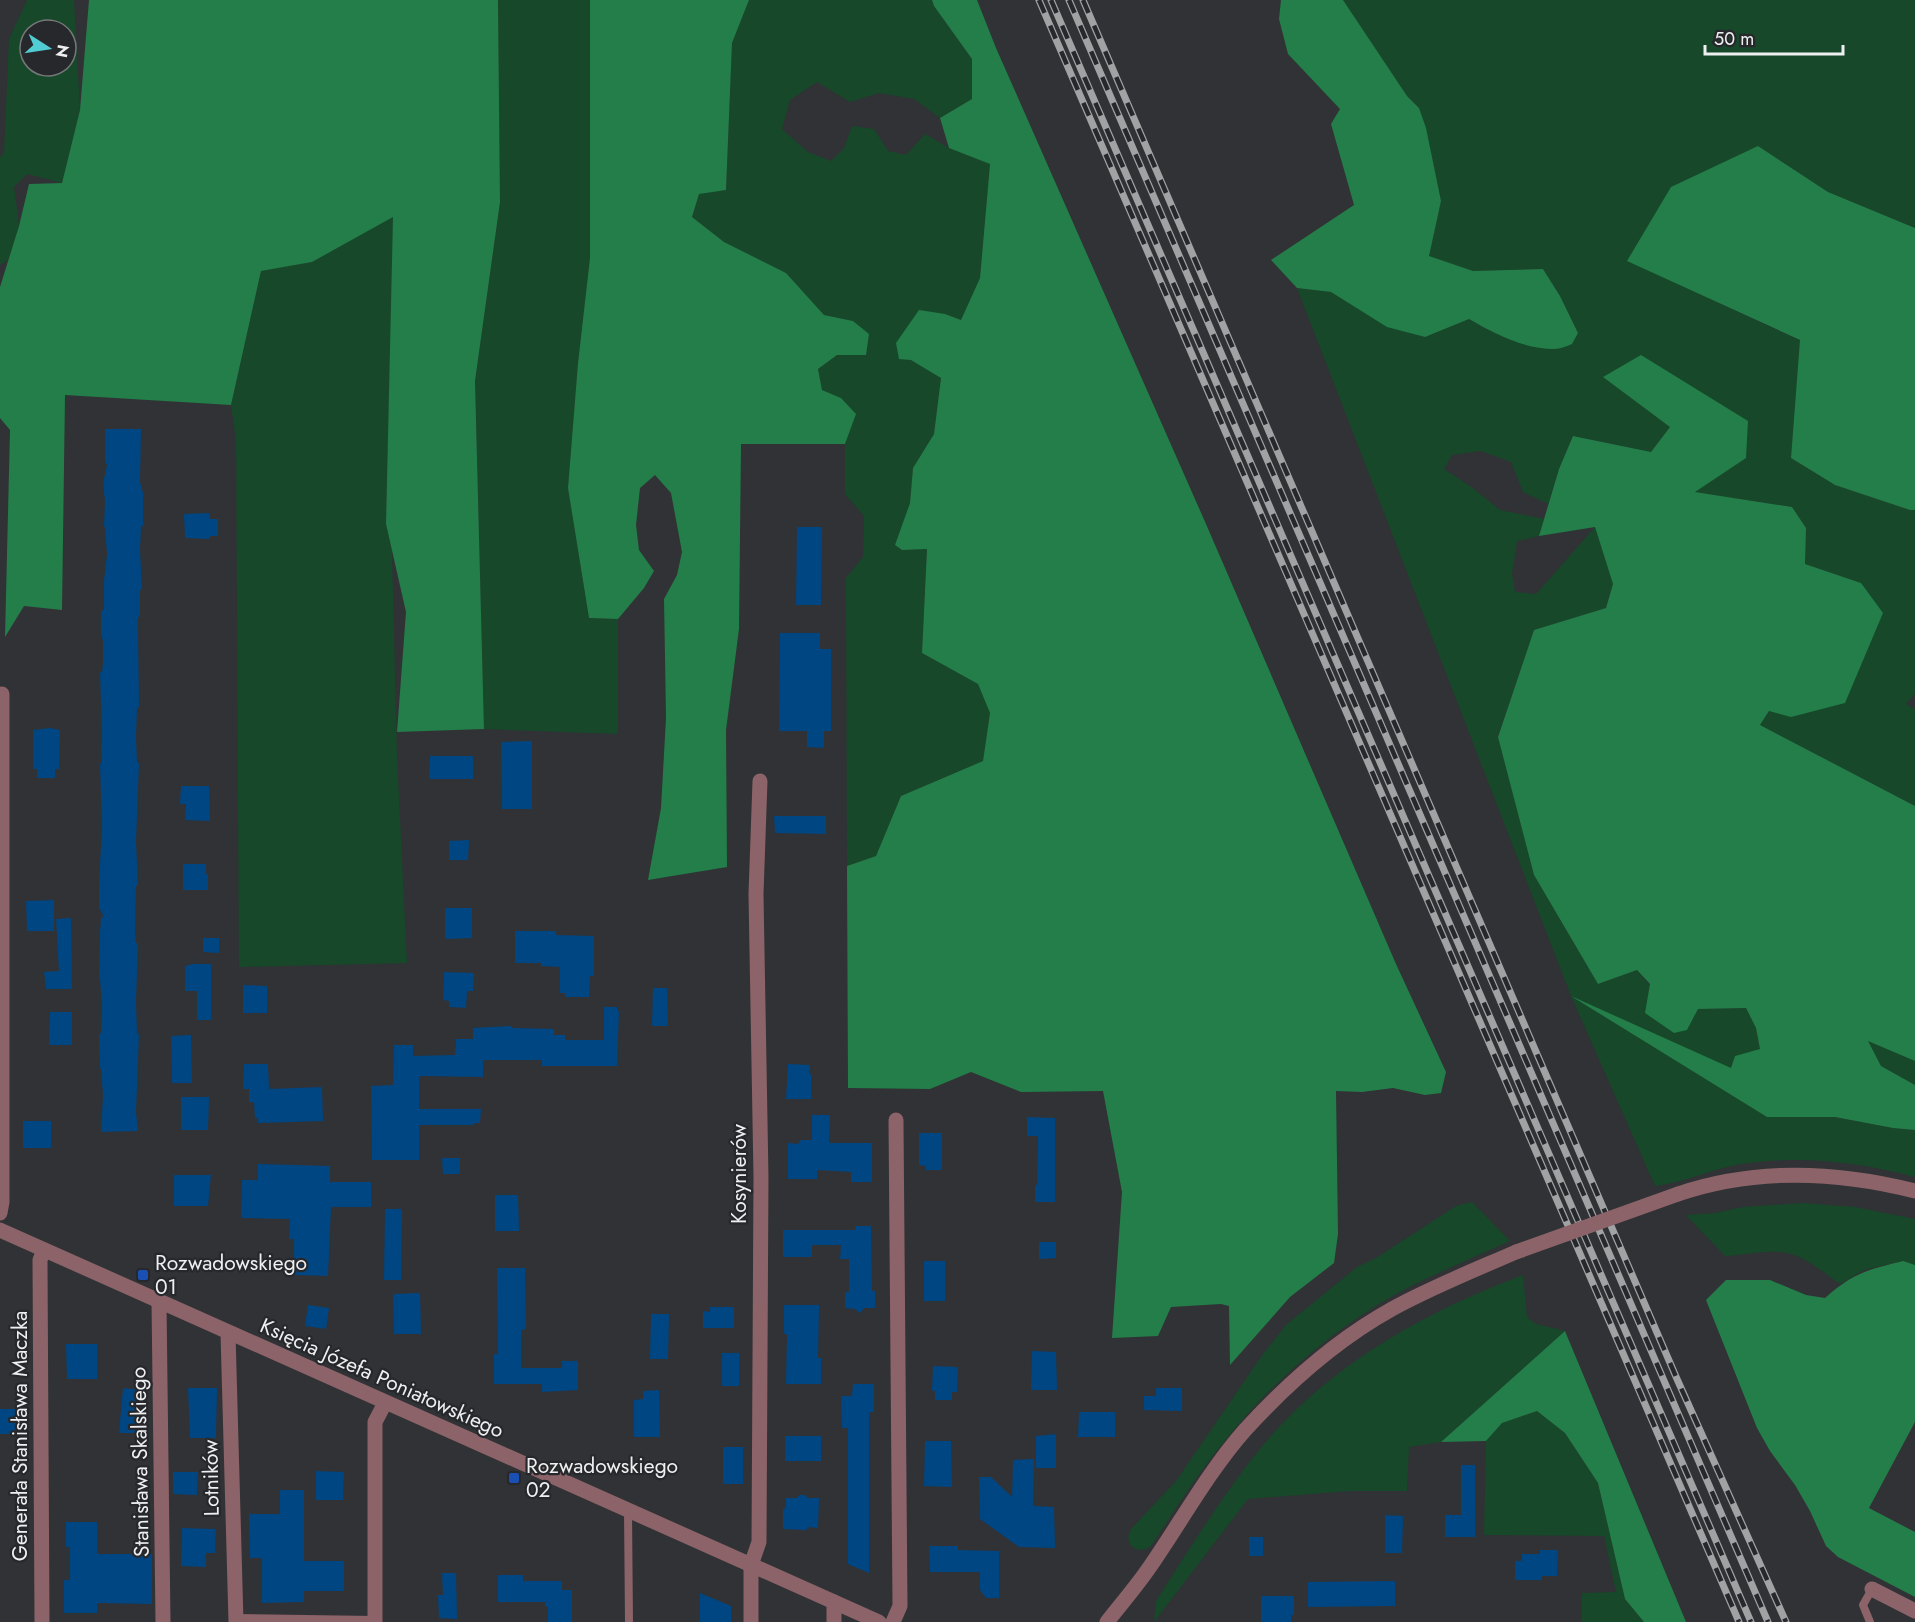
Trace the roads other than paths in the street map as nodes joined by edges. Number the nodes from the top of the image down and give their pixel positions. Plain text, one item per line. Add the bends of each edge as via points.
1 (2, 694) dead end
2 (760, 781) dead end
3 (896, 1120) dead end
4 (1915, 1191) edge
5 (0, 1214) edge
6 (0, 1230) edge
7 (44, 1250) junction
8 (159, 1302) junction
9 (228, 1333) junction
10 (385, 1402) junction
11 (628, 1511) junction
12 (751, 1565) junction
13 (1148, 1570) junction
14 (1872, 1589) joint
15 (834, 1602) junction
16 (1915, 1611) edge
17 (236, 1620) edge
18 (375, 1621) edge
19 (42, 1622) edge
20 (163, 1622) edge
21 (629, 1622) edge
22 (751, 1622) edge
23 (834, 1622) edge
24 (879, 1622) edge
25 (893, 1622) edge
26 (1107, 1622) edge
27 (1121, 1622) edge
28 (1870, 1622) edge

1 - 5 street
2 - 12 street, Kosynierów via 756,894 761,1177 759,1542
3 - 25 street via 900,1606
4 - 13 street, bridge via 1864,1179 1813,1174 1735,1179 1702,1186 1516,1252 1390,1310 1320,1360 1245,1431
6 - 7 street, Księcia Józefa Poniatowskiego
7 - 8 street, Księcia Józefa Poniatowskiego
7 - 19 street, Generała Stanisława Maczka via 40,1260
8 - 9 street, Księcia Józefa Poniatowskiego
8 - 20 street, Stanisława Skalskiego
9 - 10 street, Księcia Józefa Poniatowskiego
9 - 17 street, Lotników
10 - 11 street, Księcia Józefa Poniatowskiego
10 - 18 street via 375,1422
11 - 12 street, Księcia Józefa Poniatowskiego
11 - 21 lane
12 - 15 street, Księcia Józefa Poniatowskiego
12 - 22 street, Kosynierów
13 - 26 street
13 - 27 street
14 - 16 street
14 - 28 lane via 1863,1605
15 - 23 street
15 - 24 street, Księcia Józefa Poniatowskiego
17 - 18 lane

